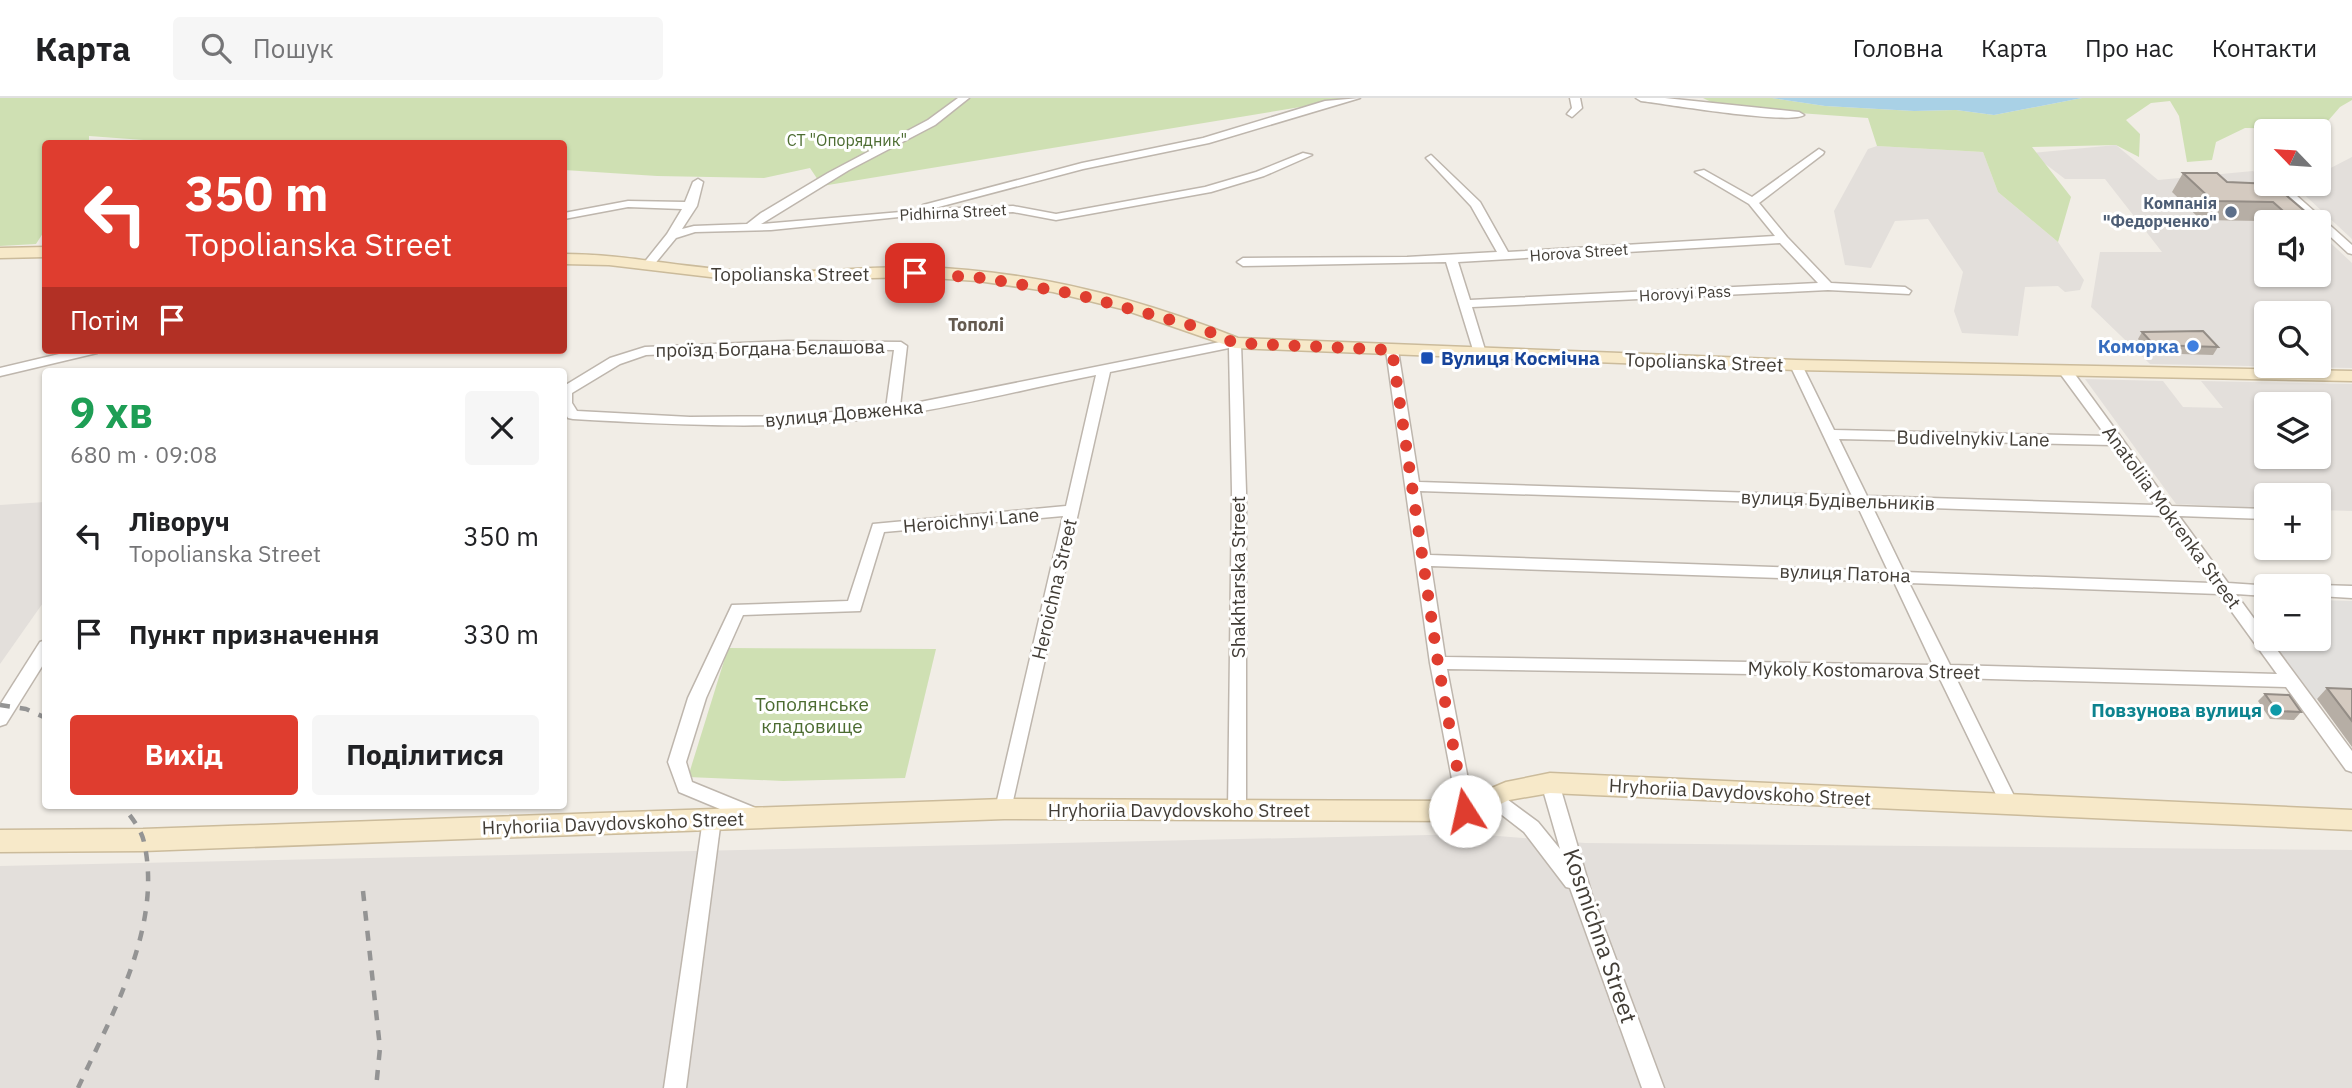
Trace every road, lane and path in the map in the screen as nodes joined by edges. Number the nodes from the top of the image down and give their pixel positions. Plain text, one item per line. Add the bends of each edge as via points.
1 (964, 98) edge
2 (1355, 98) edge
3 (1575, 98) edge
4 (1642, 98) edge
5 (1572, 114) dead end
6 (1799, 114) dead end
7 (1819, 152) dead end
8 (1307, 155) dead end
9 (1431, 158) dead end
10 (1700, 172) dead end
11 (698, 182) dead end
12 (2293, 196) edge
13 (1753, 202) junction
14 (691, 206) junction
15 (899, 214) junction
16 (567, 215) edge
17 (751, 227) junction
18 (675, 235) junction
19 (1783, 239) junction
20 (2352, 251) edge
21 (42, 252) edge
22 (0, 253) edge
23 (1505, 257) junction
24 (567, 259) edge
25 (1451, 259) junction
26 (1243, 262) dead end
27 (649, 264) junction
28 (1828, 286) junction
29 (1905, 291) dead end
30 (1465, 304) junction
31 (1235, 343) junction
32 (1392, 350) junction
33 (1480, 353) junction
34 (75, 354) edge
35 (615, 360) joint
36 (1796, 365) junction
37 (1104, 370) junction
38 (0, 372) edge
39 (2066, 372) junction
40 (2352, 376) edge
41 (567, 390) edge
42 (567, 406) edge
43 (892, 412) junction
44 (1829, 434) junction
45 (2116, 441) junction
46 (1410, 486) junction
47 (1861, 500) junction
48 (1072, 510) junction
49 (2168, 511) junction
50 (2254, 514) edge
51 (1424, 560) junction
52 (1898, 575) junction
53 (2224, 589) junction
54 (2254, 590) edge
55 (2331, 591) edge
56 (2352, 592) edge
57 (42, 652) edge
58 (1438, 663) junction
59 (1944, 671) junction
60 (2291, 681) junction
61 (0, 719) edge
62 (2352, 765) edge
63 (1550, 783) junction
64 (1490, 796) junction
65 (2009, 804) junction
66 (1004, 809) junction
67 (1237, 811) junction
68 (1465, 811) junction
69 (758, 817) junction
70 (712, 819) junction
71 (2352, 820) edge
72 (0, 841) edge
73 (1582, 895) junction
74 (675, 1088) edge
75 (1653, 1088) edge

1 - 17 street via 922,130 871,153
2 - 15 street via 1205,141 1082,166
3 - 5 street via 1577,108
4 - 6 street
7 - 13 street
8 - 15 street, Pidhirna Street via 1207,190 1056,217 1013,209
9 - 23 street via 1476,204
10 - 13 street
11 - 14 street
12 - 20 street
13 - 19 street
14 - 16 street via 628,204
14 - 18 street
15 - 17 street, Pidhirna Street
17 - 18 street, Pidhirna Street via 694,229
18 - 27 street
19 - 23 street, Horova Street
19 - 28 street
21 - 22 street
23 - 25 street, Horova Street
24 - 27 street, Topolianska Street
25 - 26 street, Horova Street
25 - 30 street
27 - 31 street, Topolianska Street via 746,276 941,273 994,279 1125,306
28 - 29 street, Horovyi Pass
28 - 30 street, Horovyi Pass
30 - 33 street
31 - 32 street, Topolianska Street
31 - 37 street, вулиця Довженка
31 - 67 street, Shakhtarska Street
32 - 33 street, Topolianska Street
32 - 46 street
33 - 36 street, Topolianska Street
34 - 38 street
35 - 41 street, вулиця Довженка
35 - 43 street, проїзд Богдана Бєлашова via 645,351 901,346
36 - 39 street, Topolianska Street
36 - 44 street
37 - 43 street, вулиця Довженка
37 - 48 street, Heroichna Street
39 - 40 street, Topolianska Street
39 - 45 street, Anatoliia Mokrenka Street
42 - 43 street, вулиця Довженка via 573,415 690,421
44 - 45 street, Budivelnykiv Lane
44 - 47 street
45 - 49 street, Anatoliia Mokrenka Street
46 - 47 street, вулиця Будівельників
46 - 51 street
47 - 49 street, вулиця Будівельників
47 - 52 street
48 - 66 street, Heroichna Street
48 - 69 street, Heroichnyi Lane via 878,528 854,607 738,609 698,698 677,762 685,788
49 - 50 street, вулиця Будівельників
49 - 53 street, Anatoliia Mokrenka Street
51 - 52 street, вулиця Патона
51 - 58 street
52 - 53 street, вулиця Патона
52 - 59 street
53 - 54 street, вулиця Патона
53 - 60 street, Anatoliia Mokrenka Street
55 - 56 street
57 - 61 street
58 - 59 street, Mykoly Kostomarova Street
58 - 68 street
59 - 60 street, Mykoly Kostomarova Street
59 - 65 street
60 - 62 street, Anatoliia Mokrenka Street
63 - 64 street, Hryhoriia Davydovskoho Street via 1519,786
63 - 65 street, Hryhoriia Davydovskoho Street
63 - 73 street, Kosmichna Street
64 - 68 street, Hryhoriia Davydovskoho Street
64 - 73 street via 1531,827
65 - 71 street, Hryhoriia Davydovskoho Street
66 - 67 street, Hryhoriia Davydovskoho Street
66 - 69 street, Hryhoriia Davydovskoho Street
67 - 68 street, Hryhoriia Davydovskoho Street
69 - 70 street, Hryhoriia Davydovskoho Street
70 - 72 street, Hryhoriia Davydovskoho Street
70 - 74 street
73 - 75 street, Kosmichna Street

